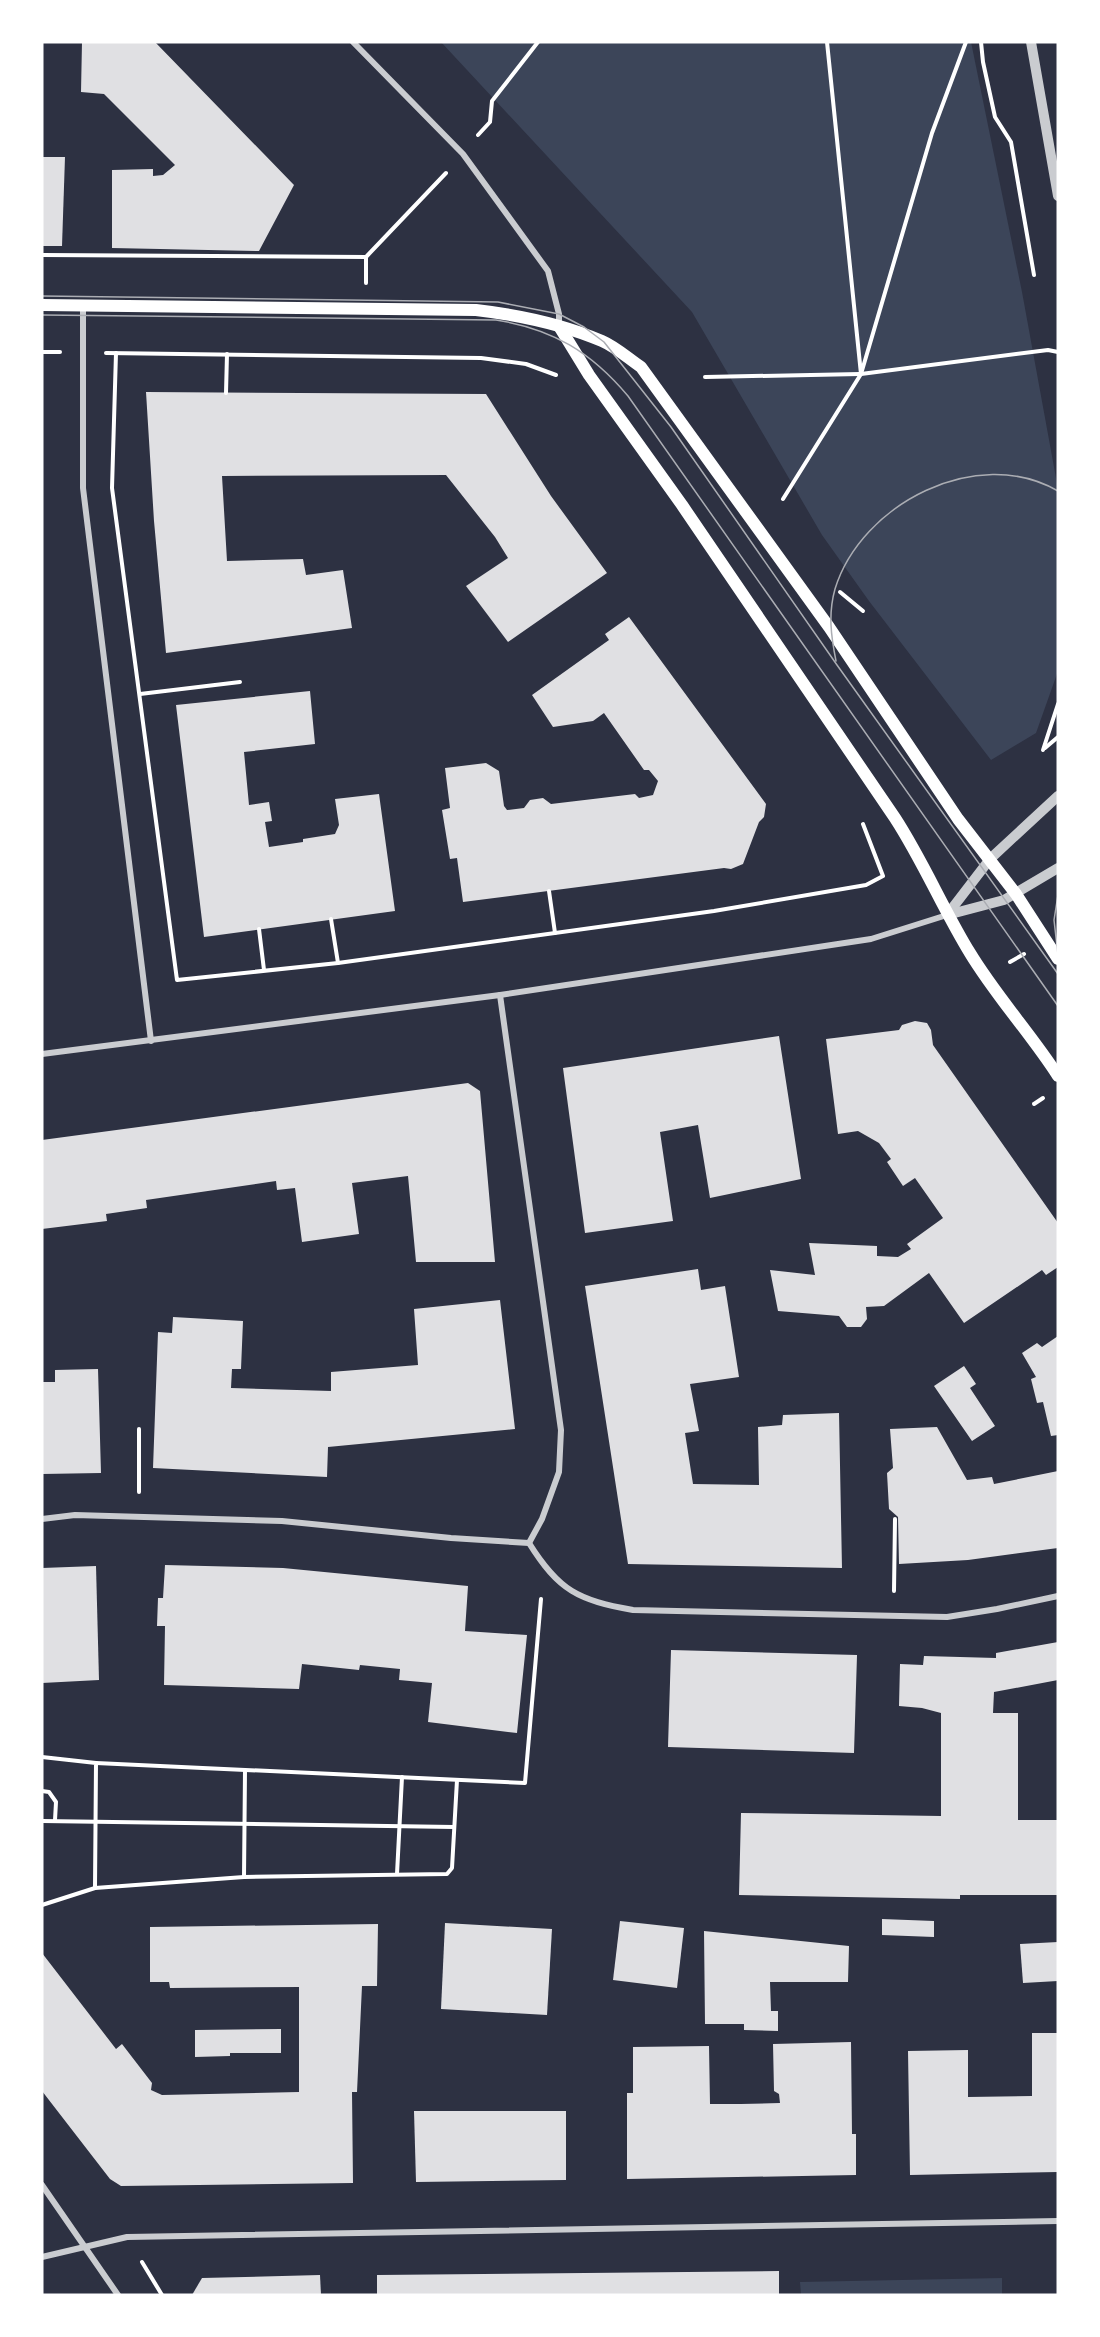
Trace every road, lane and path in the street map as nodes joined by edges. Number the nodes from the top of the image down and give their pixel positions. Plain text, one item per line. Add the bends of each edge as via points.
1 (353, 42) edge
2 (538, 42) edge
3 (827, 42) edge
4 (966, 42) edge
5 (981, 42) edge
6 (1032, 42) edge
7 (490, 122) dead end
8 (463, 154) junction
9 (1058, 196) edge
10 (42, 255) edge
11 (1034, 276) dead end
12 (42, 305) edge
13 (83, 306) junction
14 (559, 326) junction
15 (1058, 352) edge
16 (227, 354) junction
17 (861, 374) junction
18 (556, 375) dead end
19 (705, 377) dead end
20 (226, 393) dead end
21 (783, 499) dead end
22 (240, 682) dead end
23 (140, 694) junction
24 (1058, 705) edge
25 (1058, 737) edge
26 (1058, 796) edge
27 (990, 859) junction
28 (1058, 868) edge
29 (884, 876) dead end
30 (549, 891) dead end
31 (1016, 894) junction
32 (947, 915) junction
33 (331, 919) dead end
34 (259, 929) dead end
35 (555, 933) junction
36 (1058, 959) edge
37 (338, 963) junction
38 (264, 970) junction
39 (500, 995) junction
40 (151, 1041) junction
41 (42, 1054) edge
42 (1058, 1076) edge
43 (139, 1430) dead end
44 (139, 1517) junction
45 (42, 1519) edge
46 (895, 1519) dead end
47 (529, 1543) junction
48 (544, 1566) junction
49 (1058, 1596) edge
50 (894, 1616) junction
51 (42, 1757) edge
52 (96, 1763) junction
53 (245, 1771) junction
54 (402, 1777) junction
55 (456, 1780) junction
56 (42, 1791) edge
57 (55, 1820) junction
58 (42, 1821) edge
59 (95, 1821) junction
60 (244, 1824) junction
61 (400, 1826) junction
62 (454, 1827) junction
63 (397, 1874) junction
64 (243, 1877) junction
65 (95, 1888) junction
66 (42, 1905) edge
67 (42, 2185) edge
68 (1058, 2221) edge
69 (127, 2237) junction
70 (86, 2247) junction
71 (42, 2257) edge
72 (118, 2295) edge
73 (162, 2295) edge

1 - 8 street
2 - 7 path via 492,101
3 - 17 path
4 - 17 path via 932,133
5 - 11 path via 995,117 1011,142
6 - 9 street
8 - 10 path via 366,257
8 - 14 street via 549,271
12 - 13 main road
13 - 14 main road via 476,310
13 - 40 street via 83,488
14 - 27 main road via 604,342 641,367
14 - 32 main road via 895,818 916,850
15 - 17 path via 1048,350
16 - 18 path via 481,358 526,364
16 - 20 path
16 - 23 path via 116,353 112,488
17 - 19 path
17 - 21 path
22 - 23 path
23 - 38 path via 177,980
24 - 25 path via 1043,750
26 - 27 street
27 - 31 main road
27 - 32 street
28 - 31 street
29 - 35 path via 866,885 830,892
30 - 35 path
31 - 32 street
31 - 36 main road
32 - 39 street via 871,939
32 - 42 main road
33 - 37 path
34 - 38 path
35 - 37 path
37 - 38 path
39 - 40 street
39 - 47 street via 561,1430 559,1472
40 - 41 street
43 - 44 path
44 - 45 street via 75,1515
44 - 47 street via 282,1521
46 - 50 path
47 - 48 street
48 - 50 street via 575,1593 633,1610
48 - 55 path via 525,1783
49 - 50 street via 947,1617
51 - 52 path
52 - 53 path
52 - 59 path
53 - 54 path
53 - 60 path
54 - 55 path
54 - 61 path
55 - 62 path
56 - 57 path via 49,1792 56,1802
57 - 58 path
57 - 59 path
59 - 60 path
59 - 65 path
60 - 61 path
60 - 64 path
61 - 62 path
61 - 63 path
62 - 63 path via 452,1868 447,1874
63 - 64 path
64 - 65 path
65 - 66 path
67 - 70 street
68 - 69 street
69 - 70 street
69 - 73 path
70 - 71 street
70 - 72 street

